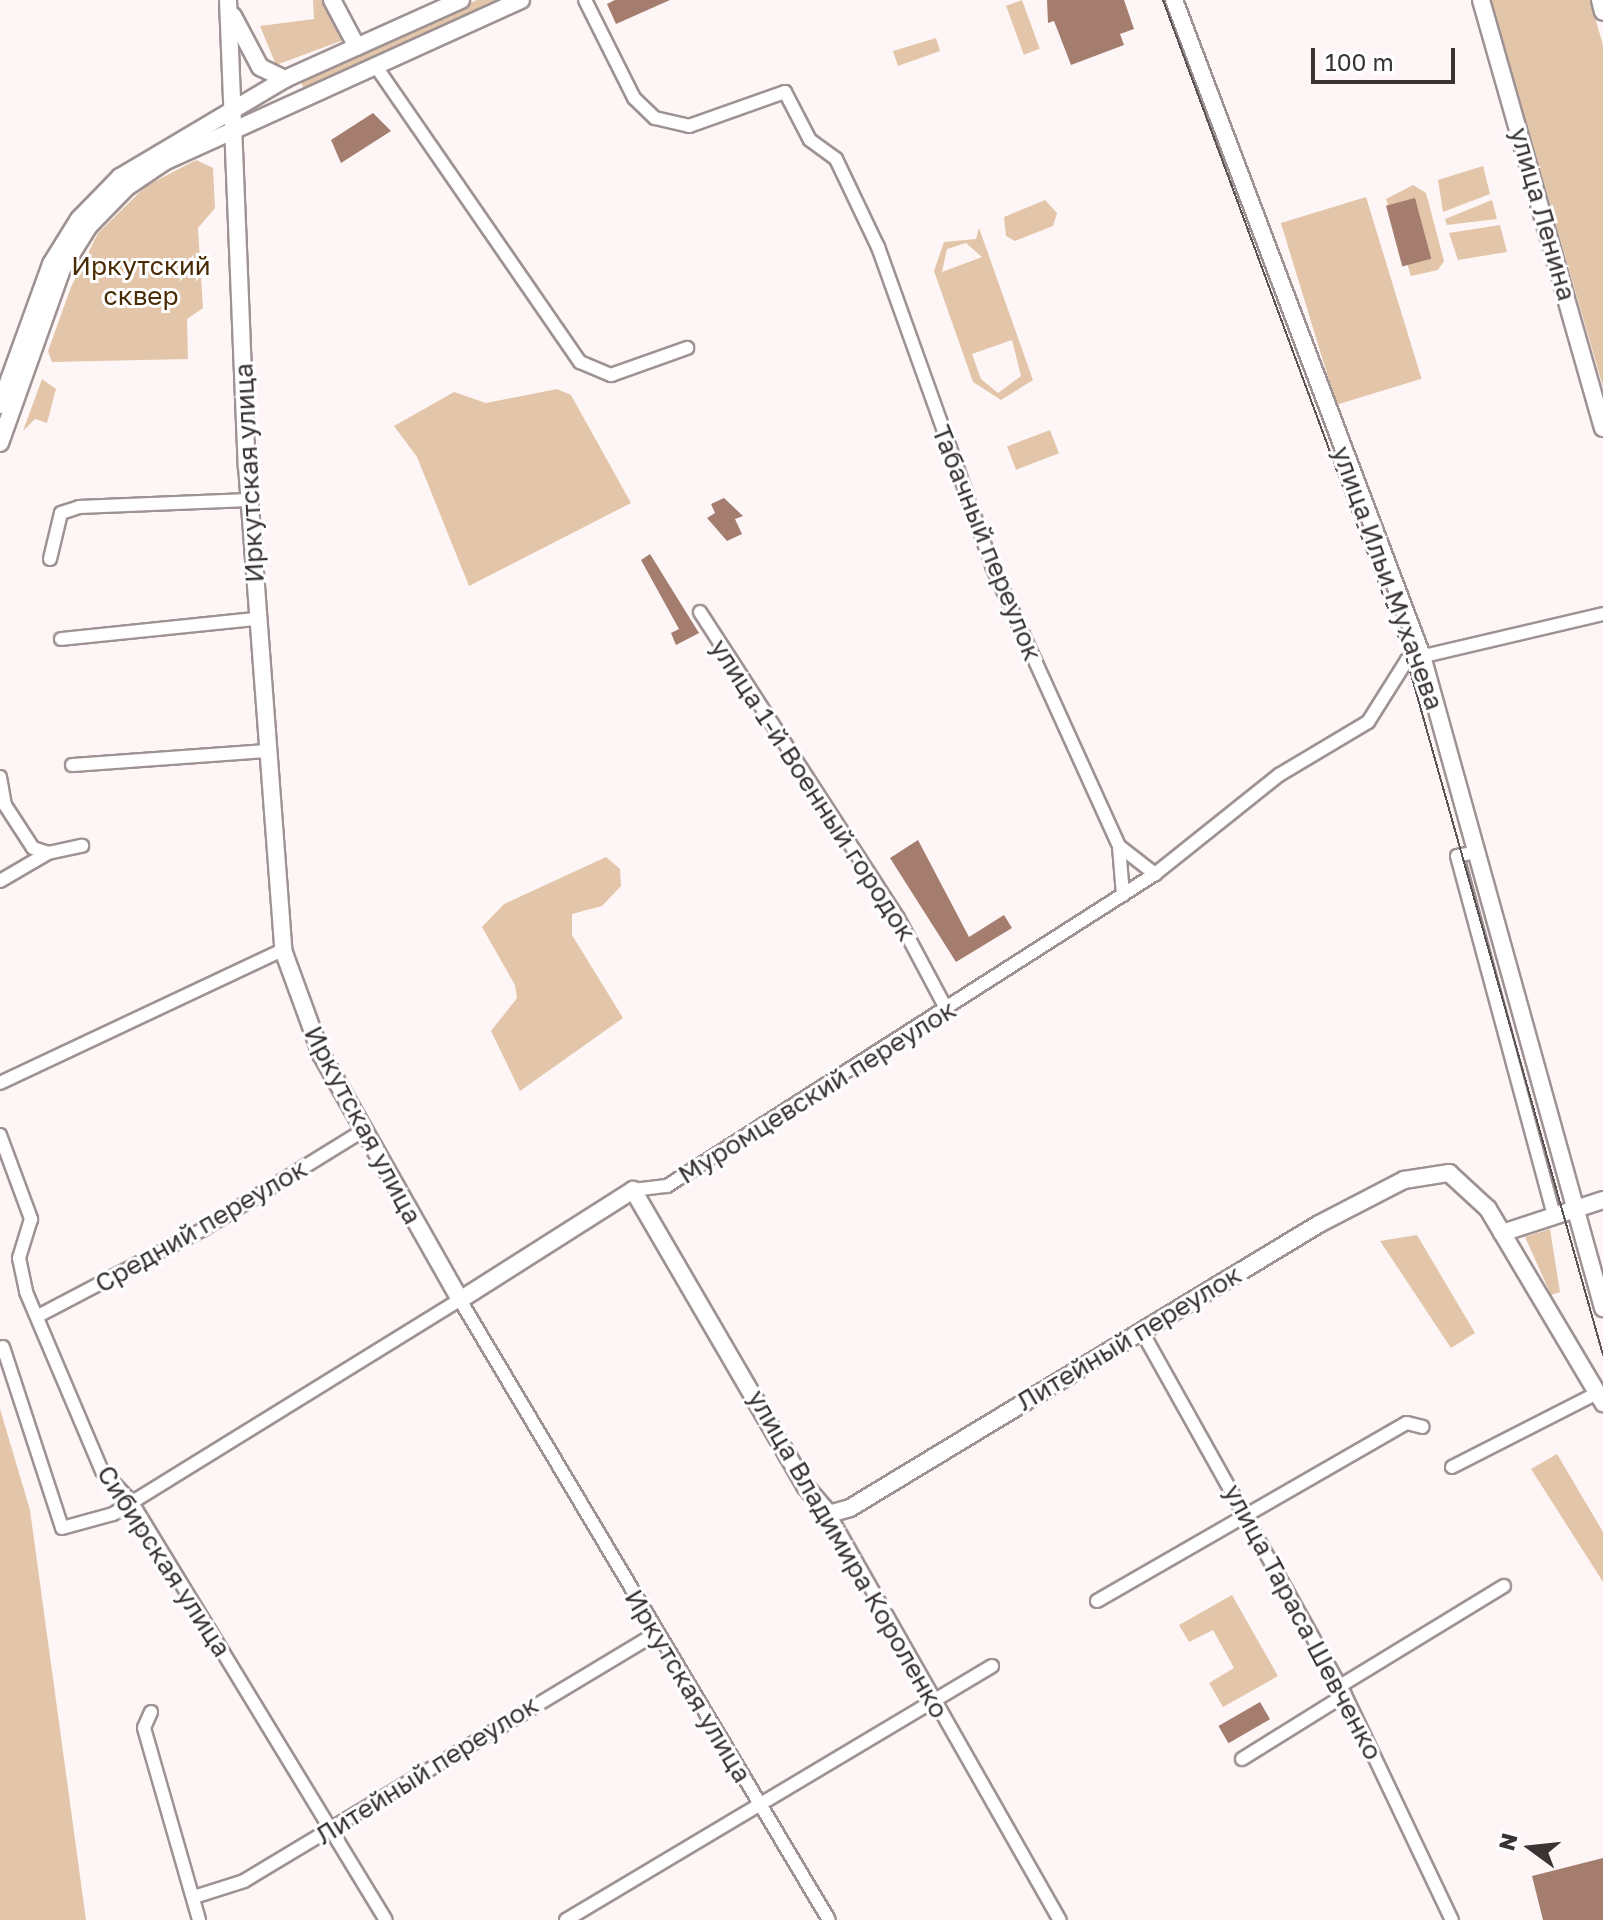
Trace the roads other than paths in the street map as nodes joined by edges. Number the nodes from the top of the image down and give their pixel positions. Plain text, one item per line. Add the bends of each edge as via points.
1 (332, 0) edge
2 (461, 0) edge
3 (521, 0) edge
4 (585, 0) edge
5 (1174, 0) edge
6 (1481, 0) edge
7 (1600, 0) edge
8 (229, 4) edge
9 (1603, 12) edge
10 (357, 47) junction
11 (375, 65) junction
12 (285, 79) junction
13 (293, 101) junction
14 (236, 121) junction
15 (687, 348) dead end
16 (0, 405) edge
17 (1603, 428) edge
18 (0, 443) edge
19 (249, 500) junction
20 (50, 559) dead end
21 (700, 612) dead end
22 (1603, 614) edge
23 (256, 619) junction
24 (61, 639) dead end
25 (1422, 656) junction
26 (267, 751) junction
27 (72, 765) dead end
28 (0, 777) edge
29 (82, 846) dead end
30 (1119, 846) junction
31 (1476, 852) junction
32 (48, 853) junction
33 (1155, 874) junction
34 (0, 881) edge
35 (1123, 895) junction
36 (283, 950) junction
37 (947, 1010) junction
38 (0, 1083) edge
39 (362, 1131) junction
40 (0, 1135) edge
41 (633, 1190) junction
42 (1603, 1200) edge
43 (1574, 1208) junction
44 (1554, 1216) junction
45 (1502, 1233) junction
46 (460, 1300) junction
47 (1603, 1308) edge
48 (38, 1316) junction
49 (1141, 1330) junction
50 (3, 1347) dead end
51 (1601, 1395) edge
52 (1423, 1427) dead end
53 (1452, 1467) dead end
54 (131, 1501) junction
55 (829, 1514) junction
56 (1247, 1515) junction
57 (1504, 1586) dead end
58 (1097, 1601) dead end
59 (657, 1633) junction
60 (992, 1666) dead end
61 (1343, 1691) junction
62 (933, 1701) junction
63 (151, 1712) dead end
64 (1242, 1759) dead end
65 (759, 1805) junction
66 (329, 1830) junction
67 (194, 1897) junction
68 (199, 1920) edge
69 (386, 1920) edge
70 (566, 1920) edge
71 (829, 1920) edge
72 (1060, 1920) edge
73 (1452, 1920) edge

1 - 10 main road
2 - 10 main road
3 - 11 main road
4 - 30 street, Табачный переулок via 634,98 655,118 689,126 777,92 790,96 810,140 841,167 867,236 878,247 992,566
5 - 25 main road, улица Ильи Мухачева
6 - 17 main road, улица Ленина
7 - 9 main road
8 - 12 main road via 260,67
8 - 14 main road, Иркутская улица
10 - 12 main road
11 - 13 main road
11 - 15 street via 580,362 611,375
12 - 13 main road via 276,95
12 - 14 main road
13 - 14 main road
14 - 16 main road via 136,165 79,219 51,264
14 - 18 main road via 146,173 89,226 62,269
14 - 19 main road, Иркутская улица
19 - 20 street via 79,507 61,513
19 - 23 main road, Иркутская улица
21 - 37 street, улица 1-й Военный городок via 898,918
22 - 25 street
23 - 24 street
23 - 26 main road, Иркутская улица
25 - 31 main road, улица Ильи Мухачева
25 - 33 street, Муромцевский переулок via 1394,675 1368,722 1279,775
26 - 27 street
26 - 36 main road, Иркутская улица
28 - 32 street via 5,805 24,838
29 - 32 street
30 - 33 street, Табачный переулок
30 - 35 street, Табачный переулок
31 - 43 main road, улица Ильи Мухачева
31 - 44 street via 1457,856
32 - 34 street
33 - 35 street, Муромцевский переулок
35 - 37 street, Муромцевский переулок
36 - 38 street
36 - 39 main road, Иркутская улица via 313,1037
37 - 41 street, Муромцевский переулок via 667,1186
39 - 46 main road, Иркутская улица
39 - 48 street, Средний переулок via 202,1230
40 - 48 street, Сибирская улица via 31,1219 19,1265
41 - 46 main road, Муромцевский переулок
41 - 55 main road, улица Владимира Короленко via 805,1486
42 - 43 main road
43 - 44 main road
43 - 47 main road, улица Ильи Мухачева
44 - 45 main road
45 - 49 main road, Литейный переулок via 1462,1179 1435,1172 1404,1180
45 - 51 main road
46 - 54 street, Муромцевский переулок
46 - 59 street, Иркутская улица
48 - 54 street, Сибирская улица via 102,1471
49 - 55 main road, Литейный переулок via 850,1508
49 - 56 street, улица Тараса Шевченко
50 - 54 street, Муромцевский переулок via 35,1464 62,1528 104,1518
51 - 53 street
52 - 56 street via 1407,1423
54 - 66 street, Сибирская улица
55 - 62 street, улица Владимира Короленко
56 - 58 street
56 - 61 street, улица Тараса Шевченко
57 - 61 street
59 - 65 street, Иркутская улица
59 - 66 street, Литейный переулок
60 - 62 street
61 - 64 street
61 - 73 street, улица Тараса Шевченко
62 - 65 street
62 - 72 street, улица Владимира Короленко
63 - 67 street via 144,1728
65 - 70 street
65 - 71 street, Иркутская улица
66 - 67 street, Литейный переулок via 244,1881
66 - 69 street, Сибирская улица
67 - 68 street

